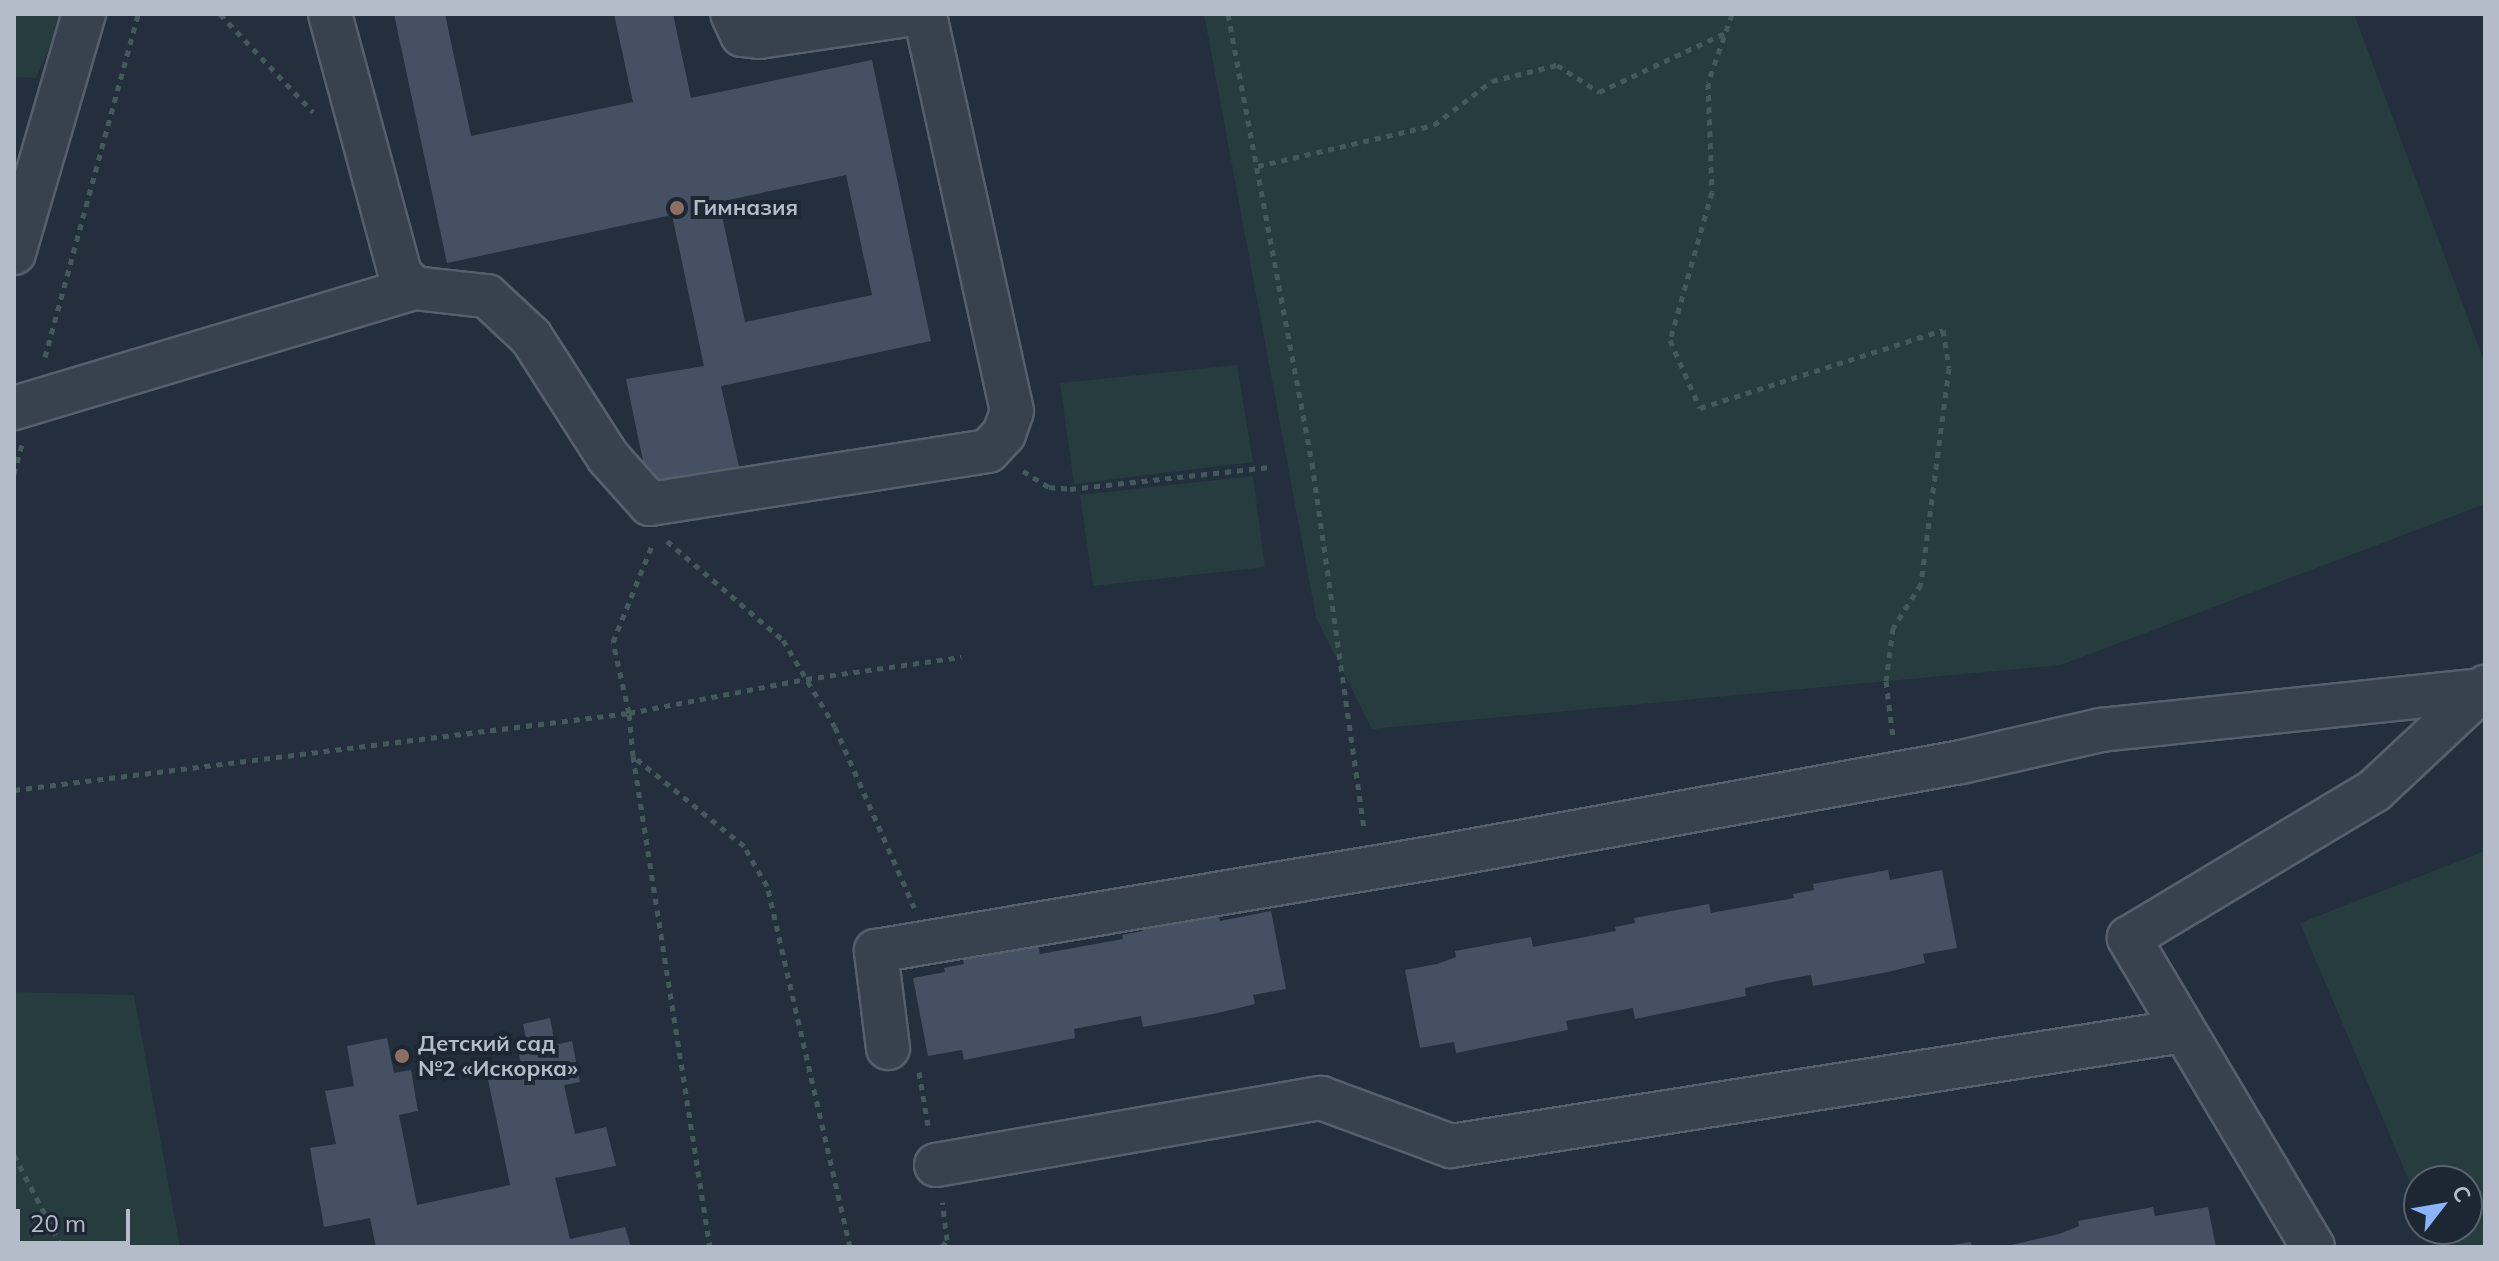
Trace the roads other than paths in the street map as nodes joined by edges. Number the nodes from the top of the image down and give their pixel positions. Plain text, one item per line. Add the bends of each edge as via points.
1 (84, 14) edge
2 (330, 14) edge
3 (732, 14) edge
4 (14, 253) edge
5 (414, 288) junction
6 (23, 405) edge
7 (2482, 688) edge
8 (2183, 1031) junction
9 (888, 1048) dead end
10 (936, 1165) dead end
11 (2313, 1247) edge

1 - 4 street
2 - 5 street via 400,274
3 - 5 street via 742,35 759,37 914,14 927,24 1012,411 1004,434 988,451 650,504 608,457 531,337 487,296
5 - 6 street
7 - 8 street via 2375,790 2129,938
7 - 9 street via 2101,730 1899,773 1370,869 876,951
8 - 10 street via 1451,1146 1321,1098
8 - 11 street

